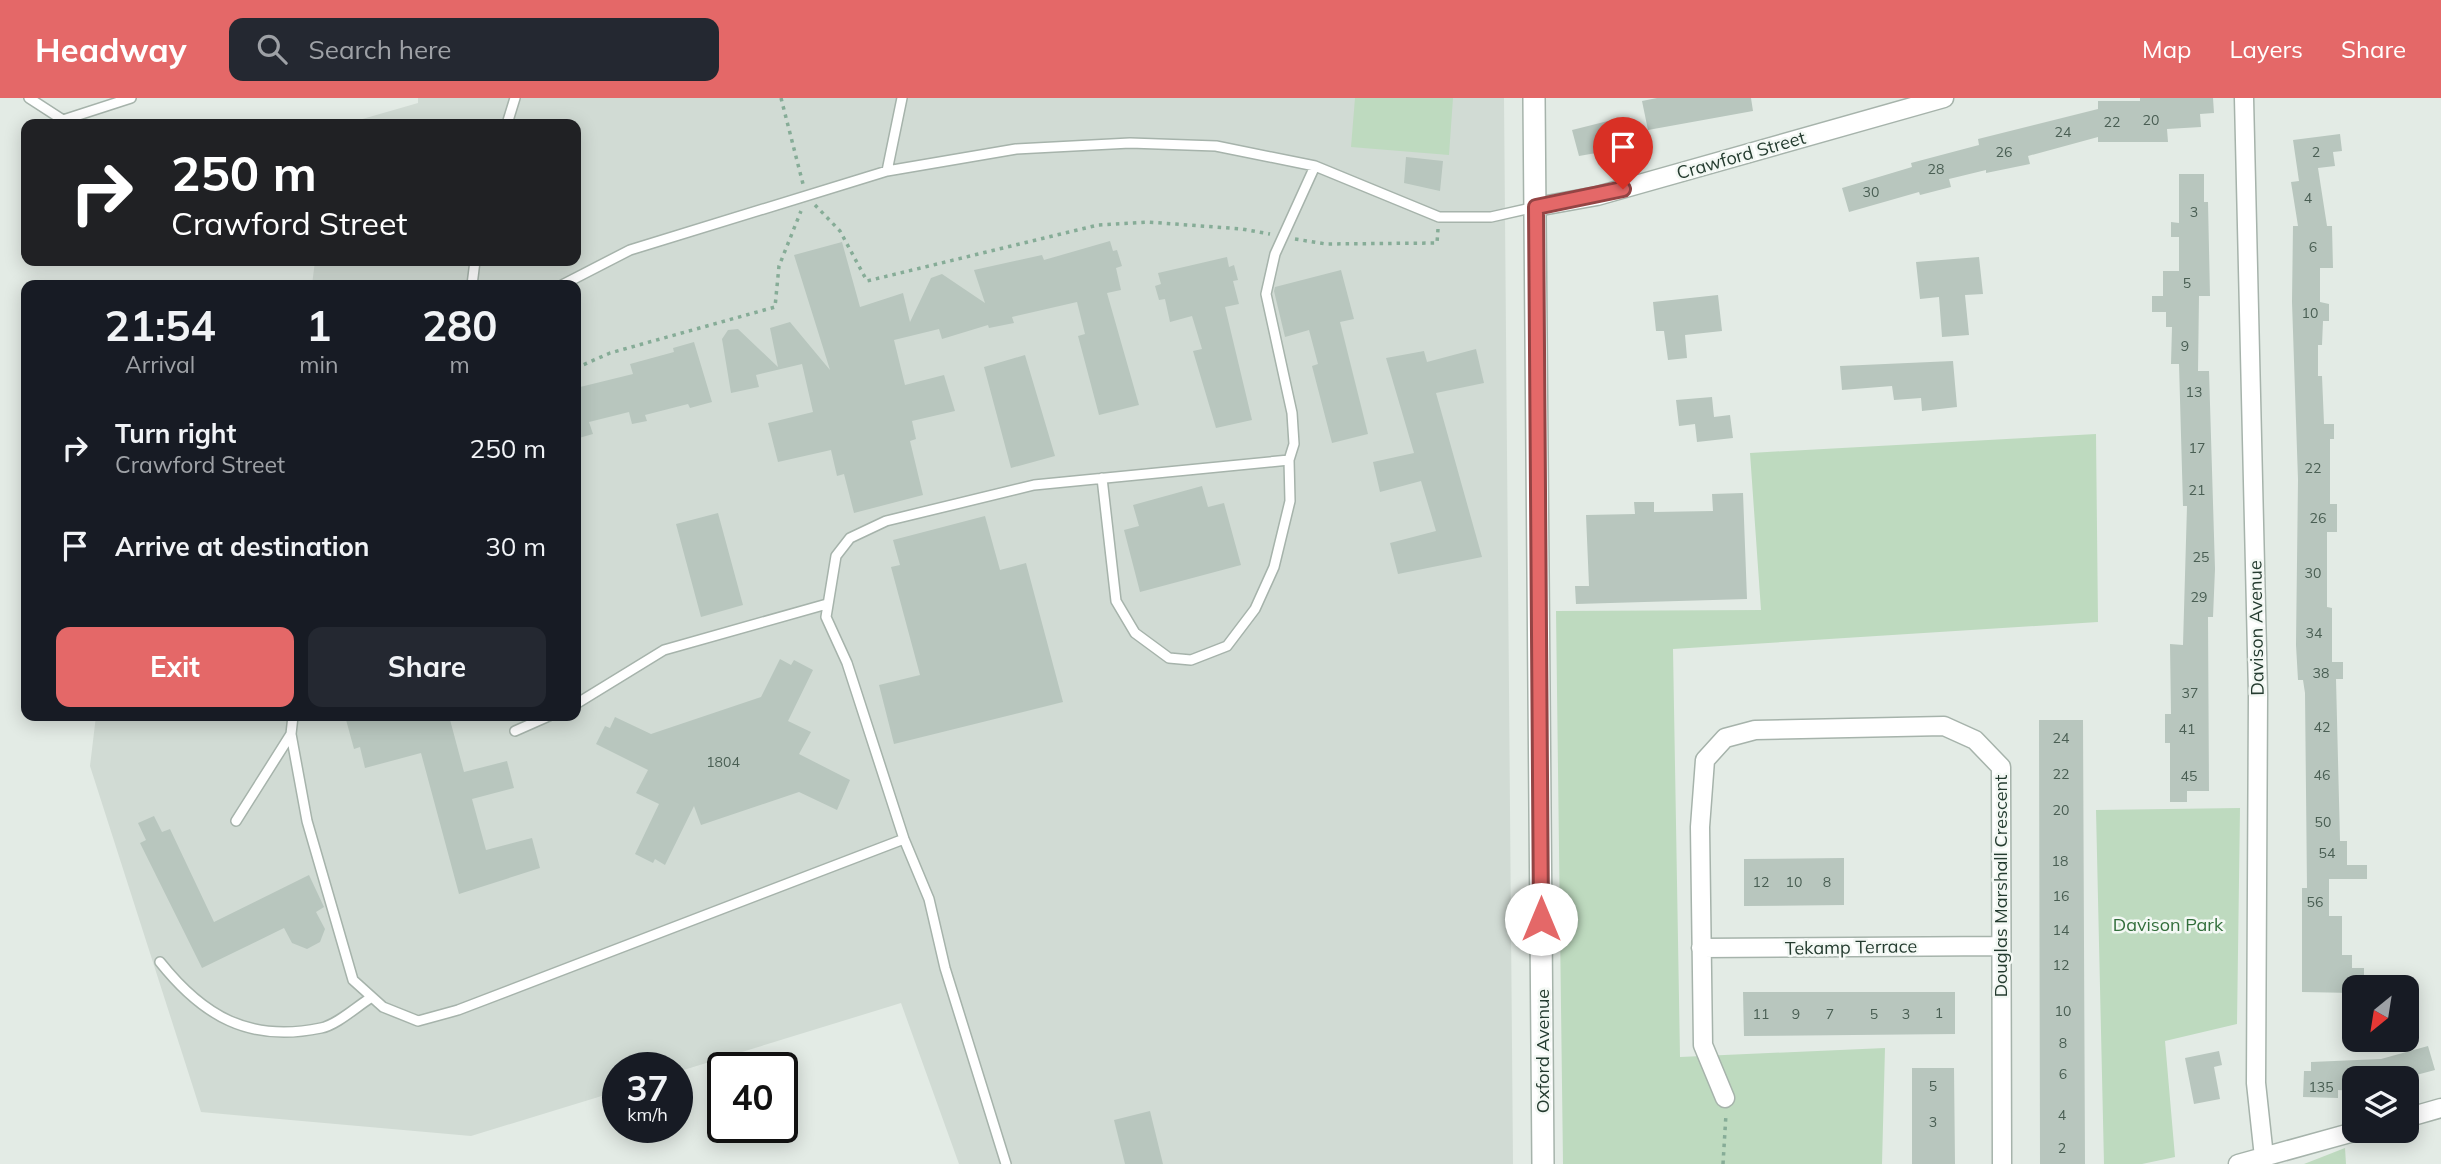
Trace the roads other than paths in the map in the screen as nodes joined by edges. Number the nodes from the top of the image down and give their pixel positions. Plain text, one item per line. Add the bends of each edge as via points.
1 (29, 98) edge
2 (131, 98) edge
3 (515, 98) edge
4 (902, 98) edge
5 (1534, 98) edge
6 (1944, 98) edge
7 (2244, 98) edge
8 (61, 119) edge
9 (66, 119) edge
10 (509, 119) edge
11 (1315, 166) junction
12 (887, 171) junction
13 (1536, 207) junction
14 (572, 280) edge
15 (1289, 460) junction
16 (1102, 478) junction
17 (827, 604) junction
18 (581, 701) edge
19 (292, 721) edge
20 (538, 721) edge
21 (515, 731) dead end
22 (291, 734) junction
23 (236, 821) dead end
24 (904, 839) junction
25 (2001, 946) junction
26 (1702, 948) junction
27 (160, 962) dead end
28 (372, 997) junction
29 (1725, 1098) road end
30 (2441, 1108) edge
31 (2419, 1114) edge
32 (2342, 1135) edge
33 (2264, 1157) junction
34 (1006, 1164) edge
35 (1543, 1164) edge
36 (2002, 1164) edge
37 (2238, 1164) edge

1 - 8 lane
2 - 9 lane
3 - 10 lane
4 - 12 lane
5 - 13 street, Oxford Avenue
6 - 13 street, Crawford Street via 1597,196
7 - 33 street, Davison Avenue via 2258,694 2256,1083
11 - 12 lane via 1216,146 1130,143 1016,149
11 - 13 lane via 1439,217 1491,217
11 - 15 lane via 1275,254 1266,294 1292,413 1294,444
12 - 14 lane via 630,250
13 - 35 street, Oxford Avenue
15 - 16 lane
15 - 16 lane via 1290,501 1274,566 1255,609 1227,646 1191,660 1169,658 1135,633 1116,601
16 - 17 lane via 1034,485 886,521 850,538 836,556
17 - 18 lane via 664,650
17 - 24 lane via 826,617 847,663
19 - 22 lane
20 - 21 lane
22 - 23 lane
22 - 28 lane via 307,821 353,980
24 - 28 lane via 457,1010 418,1020 383,1007
24 - 34 lane via 929,899
25 - 26 street, Tekamp Terrace
25 - 26 street, Douglas Marshall Crescent via 2001,767 1975,740 1944,726 1755,730 1726,738 1705,760 1700,827
25 - 36 street, Douglas Marshall Crescent
26 - 29 street, Douglas Marshall Crescent via 1703,1045
27 - 28 lane via 178,985 213,1013 246,1029 323,1028
30 - 31 street
32 - 33 street
33 - 37 street

